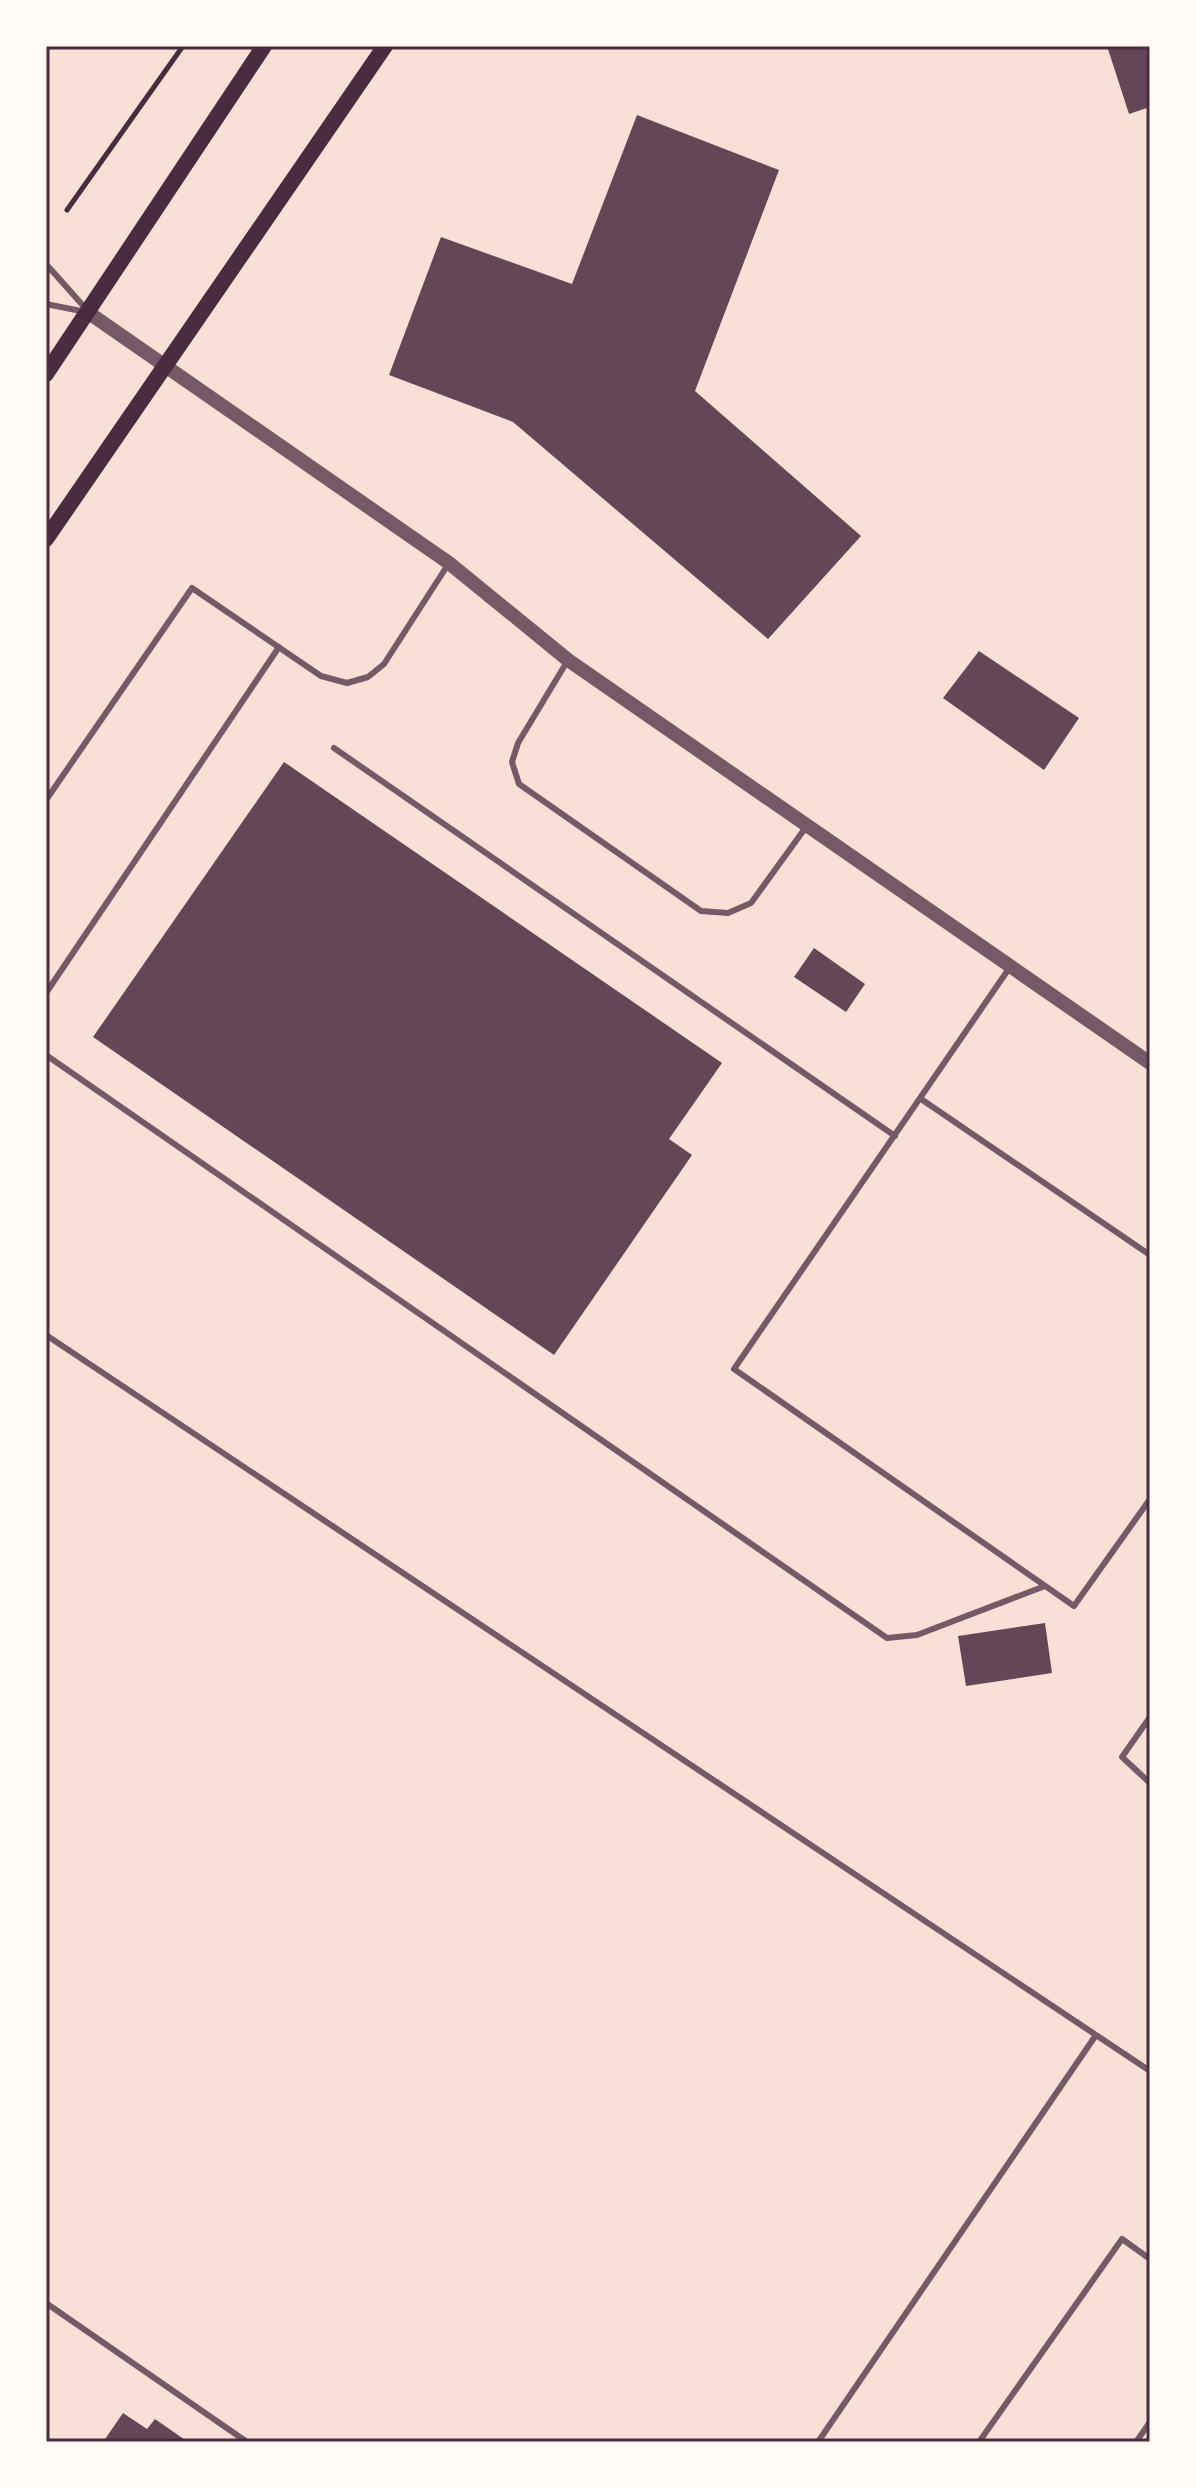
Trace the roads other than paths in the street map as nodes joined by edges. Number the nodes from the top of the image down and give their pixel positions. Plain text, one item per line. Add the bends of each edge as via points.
1 (264, 46) edge
2 (385, 46) edge
3 (46, 264) edge
4 (46, 304) edge
5 (89, 313) junction
6 (162, 365) junction
7 (46, 374) edge
8 (46, 539) edge
9 (449, 563) junction
10 (279, 647) junction
11 (568, 660) junction
12 (334, 748) dead end
13 (46, 800) edge
14 (807, 826) junction
15 (1012, 964) junction
16 (46, 993) edge
17 (46, 1055) edge
18 (1150, 1063) edge
19 (921, 1099) junction
20 (895, 1136) junction
21 (1150, 1255) edge
22 (46, 1335) edge
23 (1150, 1499) edge
24 (1045, 1586) junction
25 (1150, 1717) edge
26 (1150, 1783) edge
27 (1096, 2035) junction
28 (1150, 2071) edge
29 (1150, 2259) edge
30 (46, 2303) edge
31 (1150, 2422) edge
32 (247, 2442) edge
33 (818, 2442) edge
34 (979, 2442) edge
35 (1136, 2442) edge

1 - 5 main road
2 - 6 main road
3 - 5 lane
4 - 5 lane
5 - 6 street
5 - 7 main road
6 - 8 main road
6 - 9 street
9 - 10 lane via 384,664 368,677 347,683 321,676
9 - 11 street
10 - 13 lane via 192,588
10 - 16 lane
11 - 14 street
11 - 14 lane via 518,743 512,762 519,784 675,893 701,911 728,913 751,903
12 - 20 lane
14 - 15 street
15 - 18 street
15 - 19 lane
17 - 24 lane via 887,1638 917,1635
19 - 20 lane
19 - 21 lane
20 - 24 lane via 734,1369
22 - 27 lane
23 - 24 lane via 1074,1606
25 - 26 lane via 1122,1757
27 - 28 lane
27 - 33 lane
29 - 34 lane via 1122,2239
30 - 32 lane
31 - 35 lane

